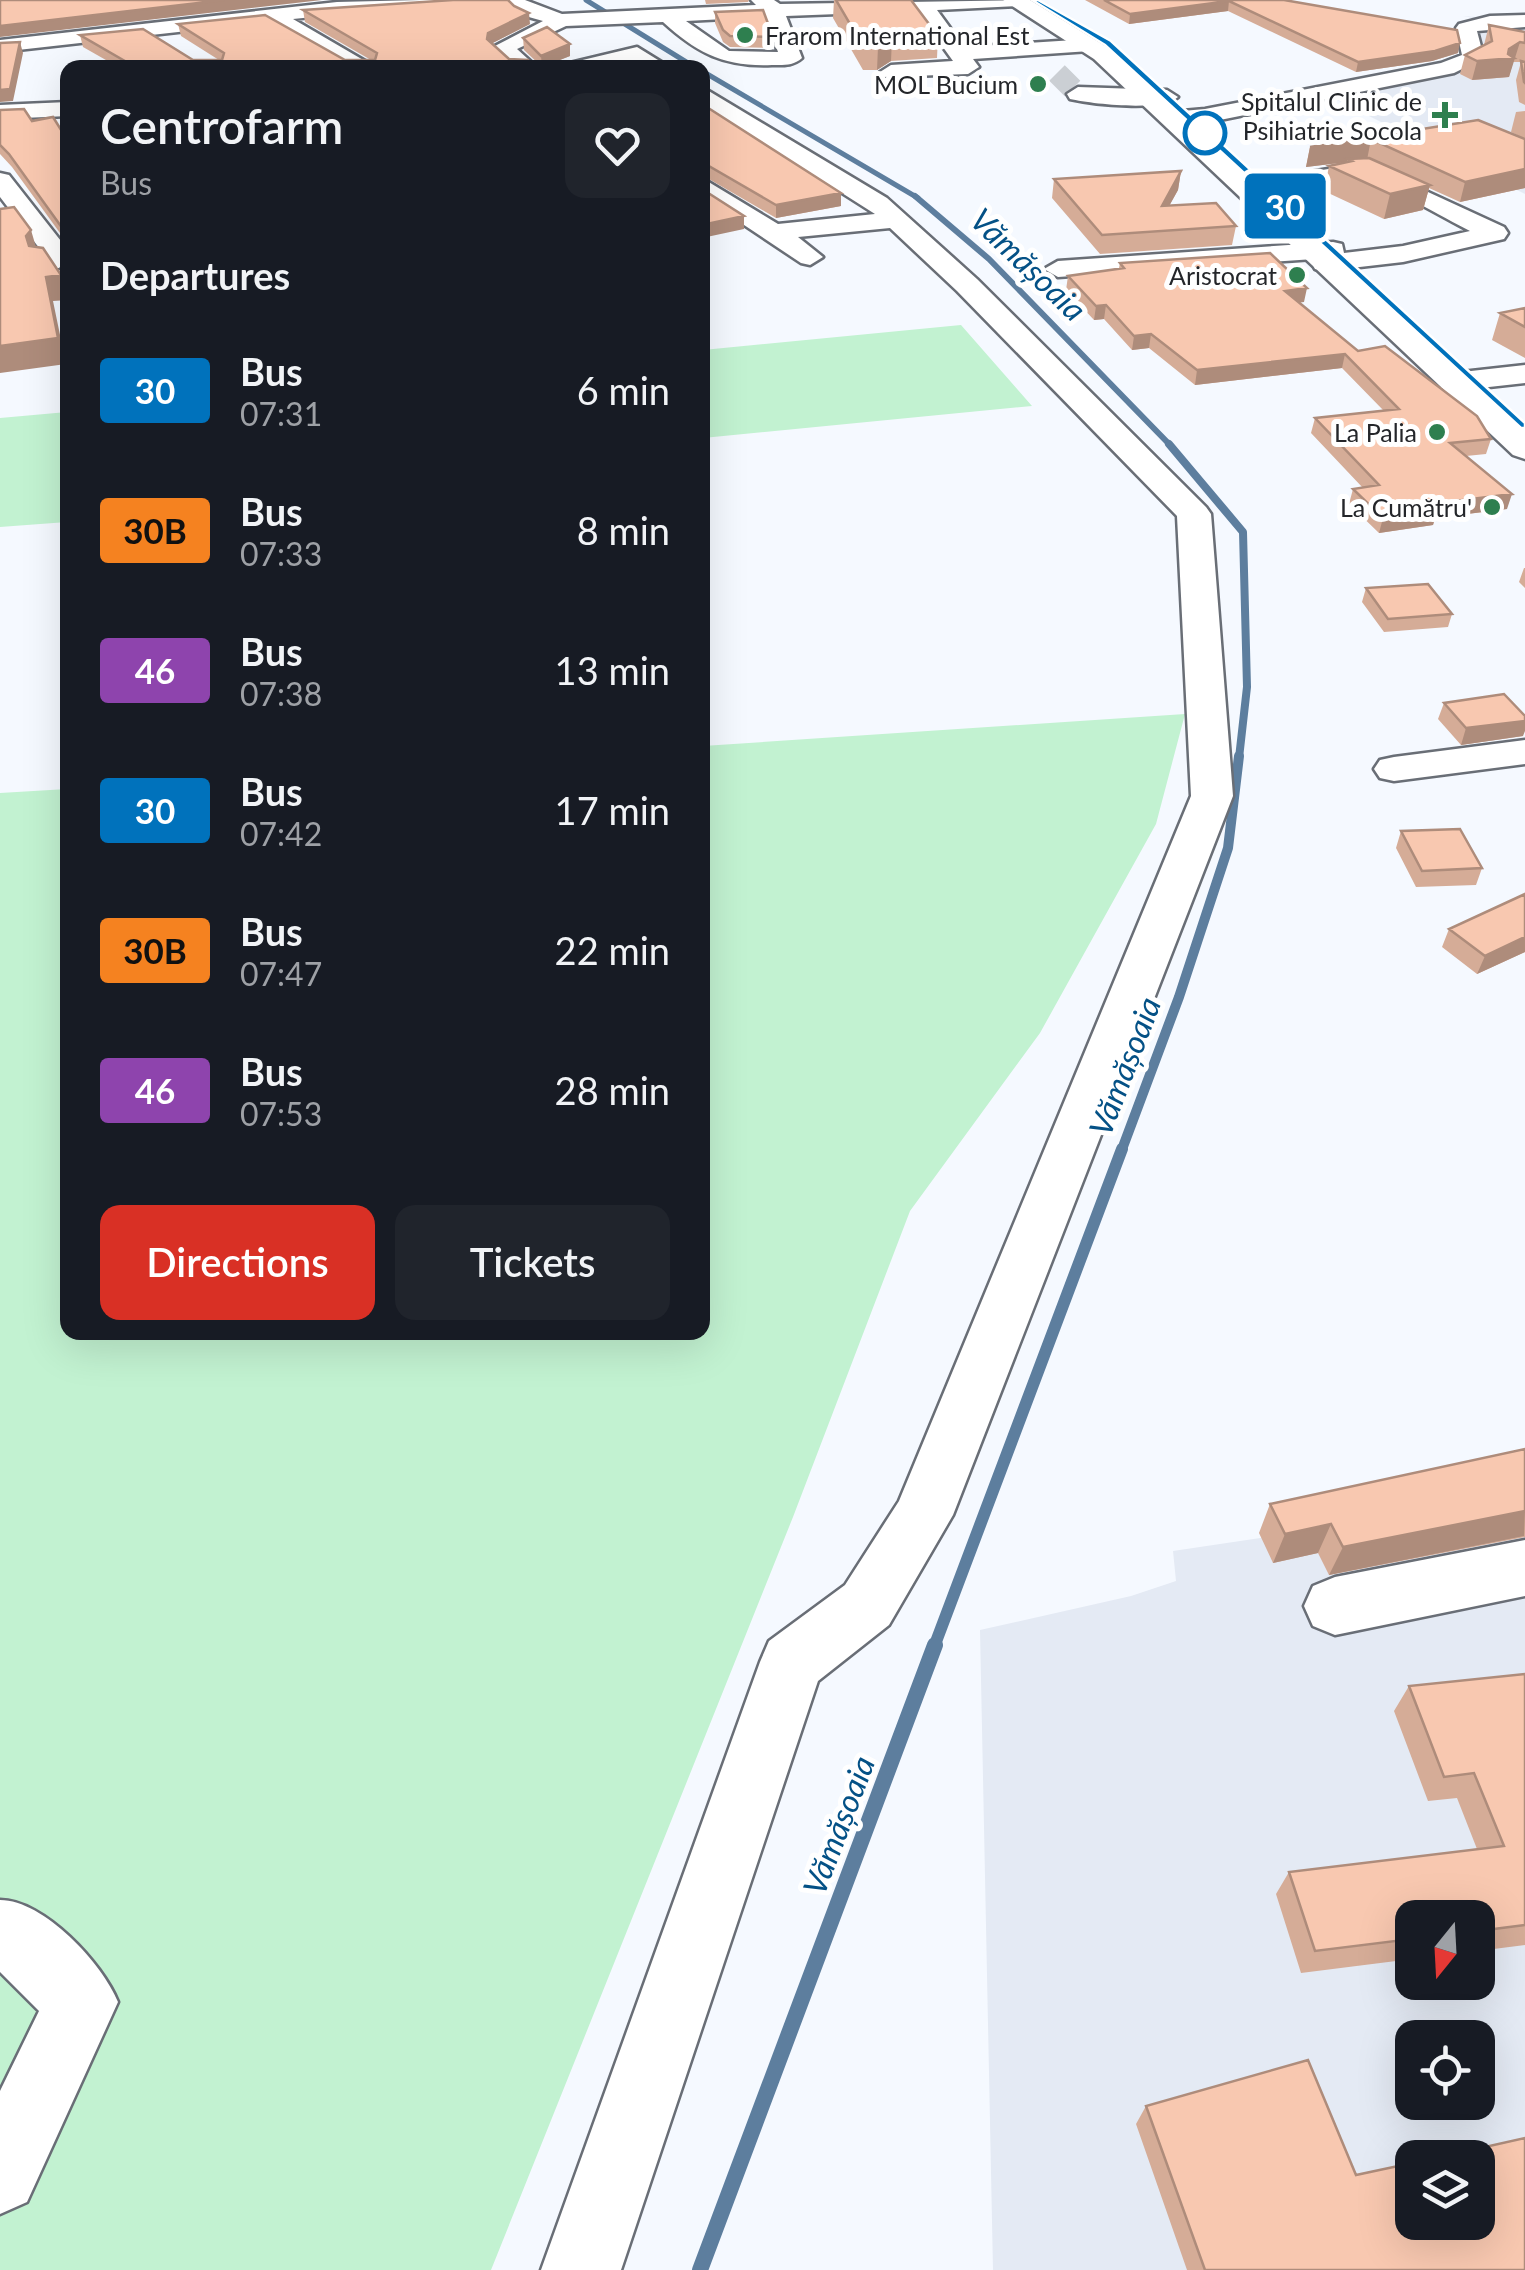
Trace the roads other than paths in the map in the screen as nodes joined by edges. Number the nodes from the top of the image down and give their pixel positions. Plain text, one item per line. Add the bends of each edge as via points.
1 (473, 0) edge
2 (513, 0) edge
3 (1017, 0) edge
4 (1036, 0) edge
5 (434, 4) junction
6 (924, 6) junction
7 (769, 8) edge
8 (87, 11) edge
9 (1515, 14) edge
10 (271, 15) junction
11 (669, 16) junction
12 (559, 22) junction
13 (466, 23) edge
14 (148, 28) junction
15 (1438, 28) edge
16 (1466, 32) junction
17 (104, 33) junction
18 (0, 46) edge
19 (182, 49) edge
20 (1096, 49) junction
21 (958, 54) junction
22 (608, 58) junction
23 (352, 60) edge
24 (516, 60) edge
25 (602, 60) edge
26 (647, 60) edge
27 (890, 72) edge
28 (1056, 73) dead end
29 (1078, 94) tunnel mouth
30 (710, 99) edge
31 (1169, 108) junction
32 (60, 110) edge
33 (0, 112) edge
34 (0, 180) edge
35 (1257, 190) junction
36 (710, 196) edge
37 (896, 220) junction
38 (774, 232) junction
39 (58, 256) edge
40 (810, 257) dead end
41 (1329, 257) junction
42 (1058, 270) dead end
43 (1525, 374) edge
44 (1465, 381) junction
45 (1525, 425) edge
46 (1525, 448) edge
47 (1525, 752) edge
48 (1394, 769) dead end
49 (1525, 1568) edge
50 (1335, 1606) dead end
51 (0, 1936) edge
52 (0, 2175) edge
53 (580, 2270) edge

1 - 5 street
2 - 12 street
3 - 6 street
3 - 20 main road
4 - 31 main road via 1093,31
5 - 10 street
5 - 13 street
6 - 7 street
6 - 21 street
7 - 11 street
7 - 11 street via 791,58 728,61
8 - 17 street
9 - 16 street via 1473,24
10 - 14 street
10 - 23 street
11 - 12 street
12 - 22 street
12 - 24 street via 502,48
14 - 17 street
14 - 19 street
15 - 16 street
16 - 31 street via 1473,58 1446,68
17 - 18 street
20 - 21 street
20 - 28 street
20 - 31 main road
21 - 27 street via 968,67
22 - 25 street
22 - 26 street via 636,53
29 - 31 street
30 - 37 street
31 - 35 main road
32 - 33 street
34 - 39 street
35 - 41 main road
35 - 41 street via 1365,170 1495,233 1403,254
36 - 38 street
37 - 38 street
37 - 53 street via 1194,514 1212,796 924,1516 867,1605 792,1662
38 - 40 street
41 - 42 street
41 - 44 main road
43 - 44 street
44 - 45 main road
44 - 46 main road
47 - 48 street
49 - 50 street
51 - 52 street via 14,1936 82,2002

